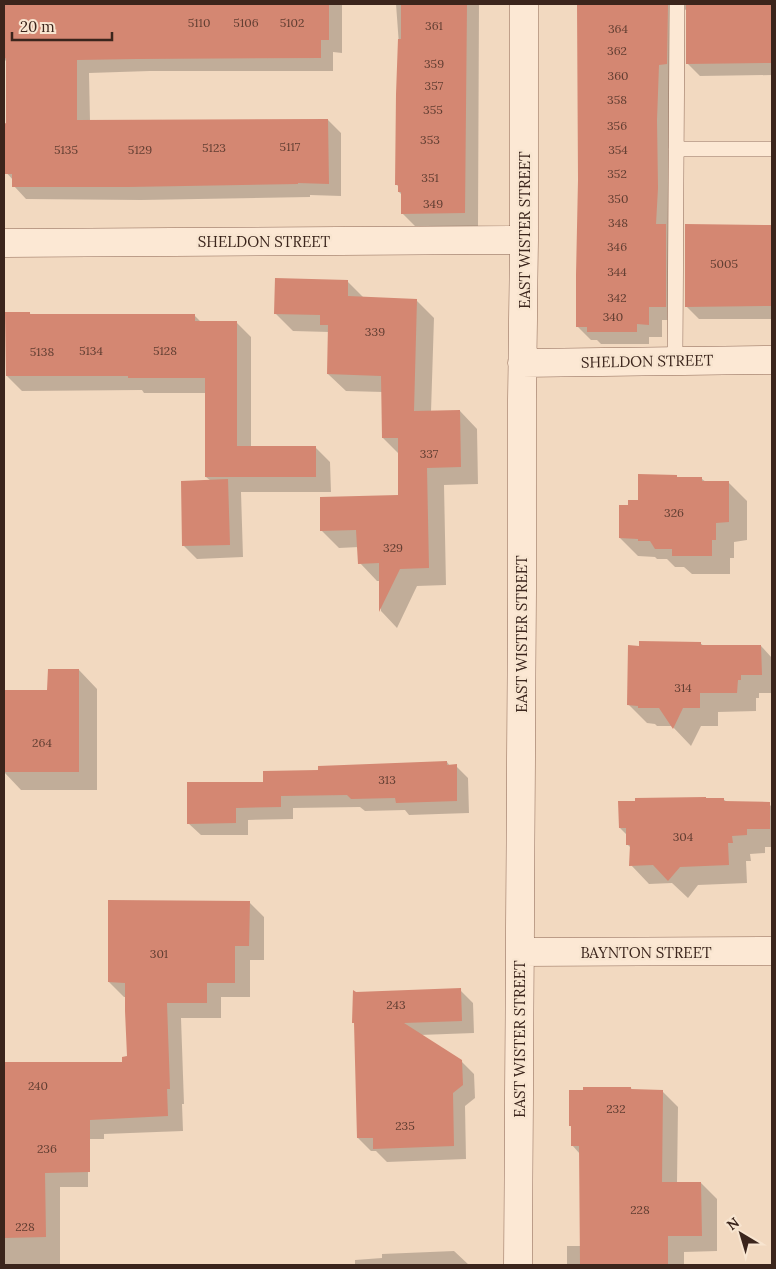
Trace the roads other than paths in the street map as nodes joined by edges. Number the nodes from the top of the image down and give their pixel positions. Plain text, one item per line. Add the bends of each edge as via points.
1 (524, 4) edge
2 (677, 4) edge
3 (772, 148) edge
4 (676, 149) junction
5 (524, 240) junction
6 (4, 243) edge
7 (675, 360) junction
8 (772, 360) edge
9 (522, 363) junction
10 (772, 951) edge
11 (520, 952) junction
12 (518, 1265) edge

1 - 5 street, EAST WISTER STREET
2 - 4 lane
3 - 4 lane
4 - 7 lane
5 - 6 street, SHELDON STREET
5 - 9 street, EAST WISTER STREET
7 - 8 street, SHELDON STREET
7 - 9 street, SHELDON STREET
9 - 11 street, EAST WISTER STREET
10 - 11 street, BAYNTON STREET
11 - 12 street, EAST WISTER STREET

